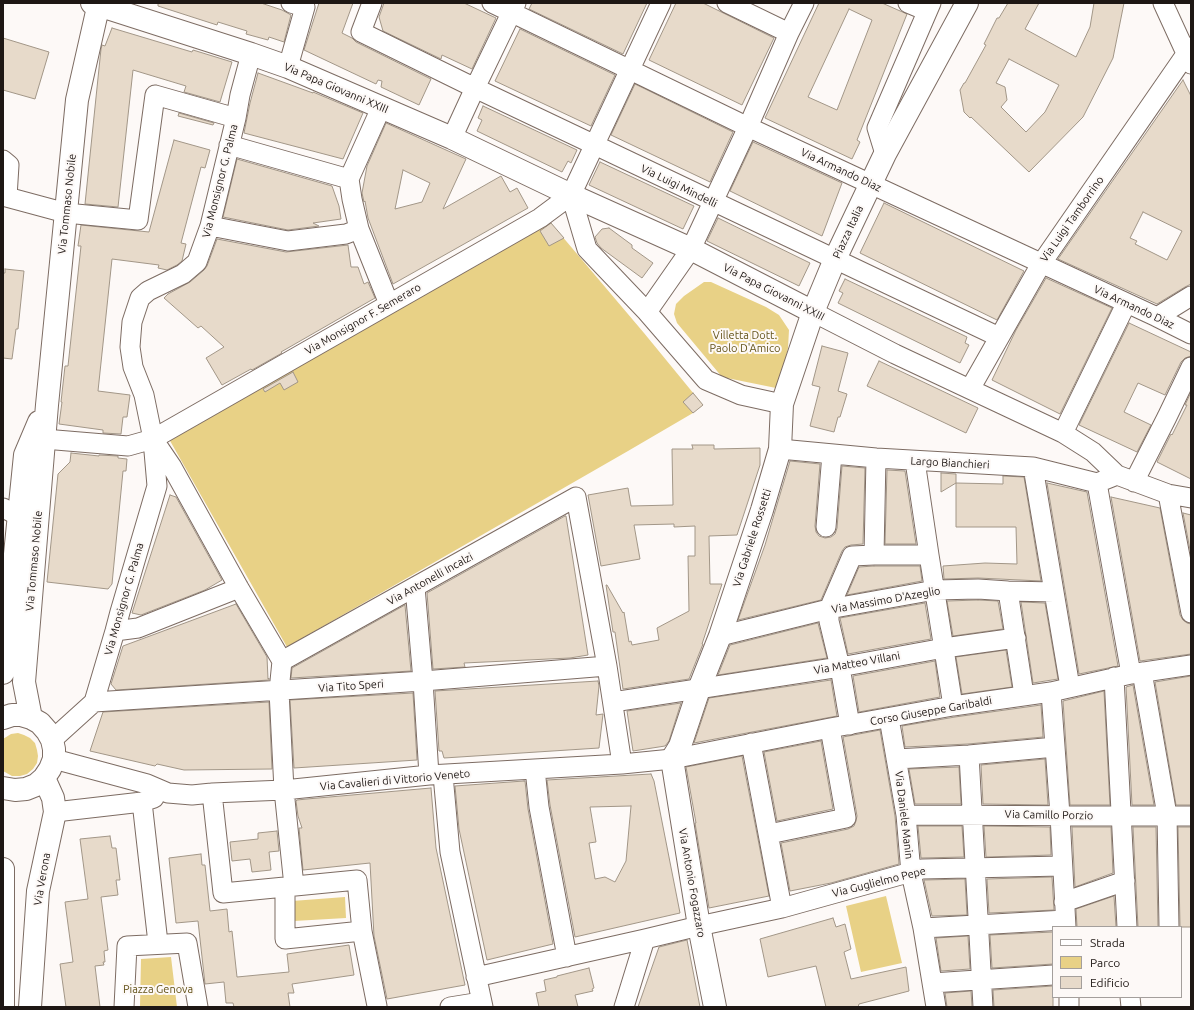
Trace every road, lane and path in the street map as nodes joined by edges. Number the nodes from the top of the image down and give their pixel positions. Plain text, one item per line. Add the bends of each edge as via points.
1 (292, 3) edge
2 (372, 3) edge
3 (492, 3) edge
4 (661, 3) edge
5 (727, 3) edge
6 (804, 3) edge
7 (908, 3) edge
8 (967, 3) edge
9 (1163, 3) edge
10 (96, 4) edge
11 (514, 7) edge
12 (929, 7) edge
13 (789, 33) junction
14 (251, 54) junction
15 (1189, 55) edge
16 (288, 68) junction
17 (629, 69) junction
18 (475, 88) junction
19 (381, 108) junction
20 (236, 118) junction
21 (748, 127) junction
22 (452, 138) junction
23 (229, 145) junction
24 (595, 145) junction
25 (885, 154) junction
26 (3, 160) edge
27 (350, 179) junction
28 (870, 184) junction
29 (570, 195) junction
30 (5, 196) edge
31 (712, 202) junction
32 (66, 213) junction
33 (210, 226) junction
34 (359, 229) junction
35 (691, 249) junction
36 (835, 259) junction
37 (1041, 264) junction
38 (1191, 296) edge
39 (389, 304) junction
40 (1126, 304) junction
41 (647, 312) junction
42 (813, 312) junction
43 (1157, 317) junction
44 (1191, 334) edge
45 (999, 337) junction
46 (1191, 367) edge
47 (972, 391) junction
48 (782, 404) junction
49 (47, 405) junction
50 (1063, 433) junction
51 (44, 439) junction
52 (153, 439) junction
53 (780, 449) junction
54 (832, 454) junction
55 (876, 458) junction
56 (915, 461) junction
57 (1033, 467) junction
58 (1125, 478) junction
59 (1097, 483) junction
60 (1168, 494) junction
61 (1191, 498) edge
62 (11, 512) edge
63 (826, 527) dead end
64 (10, 535) edge
65 (874, 555) junction
66 (929, 555) junction
67 (415, 587) junction
68 (240, 588) junction
69 (935, 590) junction
70 (1008, 591) junction
71 (1054, 592) junction
72 (829, 610) junction
73 (1191, 613) edge
74 (116, 631) junction
75 (720, 636) junction
76 (1016, 638) junction
77 (944, 648) junction
78 (282, 661) junction
79 (1191, 665) edge
80 (607, 666) junction
81 (840, 667) junction
82 (3, 673) edge
83 (1129, 674) junction
84 (423, 681) junction
85 (1070, 687) junction
86 (699, 689) junction
87 (279, 691) junction
88 (1051, 692) junction
89 (1024, 695) junction
90 (94, 702) junction
91 (613, 702) junction
92 (953, 706) junction
93 (3, 718) edge
94 (31, 718) junction
95 (889, 718) junction
96 (850, 725) junction
97 (830, 728) junction
98 (751, 743) junction
99 (1055, 748) junction
100 (53, 749) junction
101 (969, 755) junction
102 (672, 759) junction
103 (896, 759) junction
104 (622, 764) junction
105 (535, 770) junction
106 (436, 775) junction
107 (44, 778) junction
108 (3, 788) edge
109 (284, 790) junction
110 (168, 793) junction
111 (212, 793) junction
112 (142, 802) junction
113 (55, 812) junction
114 (906, 814) junction
115 (973, 815) junction
116 (1060, 815) junction
117 (1167, 815) junction
118 (1121, 816) junction
119 (1191, 816) edge
120 (769, 834) junction
121 (1062, 866) junction
122 (976, 868) junction
123 (3, 869) edge
124 (911, 873) junction
125 (1124, 881) junction
126 (289, 887) junction
127 (1064, 902) junction
128 (782, 908) junction
129 (1065, 924) edge
130 (979, 925) junction
131 (699, 926) junction
132 (1127, 926) edge
133 (1169, 926) edge
134 (923, 928) junction
135 (362, 930) junction
136 (645, 939) junction
137 (158, 943) junction
138 (568, 956) junction
139 (1052, 975) edge
140 (476, 977) junction
141 (982, 980) junction
142 (932, 983) junction
143 (482, 1005) edge
144 (4, 1007) edge
145 (30, 1007) edge
146 (124, 1007) edge
147 (198, 1007) edge
148 (375, 1007) edge
149 (450, 1007) edge
150 (624, 1007) edge
151 (715, 1007) edge
152 (936, 1007) edge
153 (983, 1007) edge

1 - 16 street via 305,6
2 - 18 street, Via Luigi Mindelli via 361,32
3 - 11 street, Via Armando Diaz
4 - 17 street
5 - 13 street
6 - 13 street
7 - 12 street
8 - 25 street, Piazza Italia
9 - 15 street
10 - 14 street, Via Papa Giovanni XXIII
10 - 32 street, Via Tommaso Nobile via 77,100
11 - 17 street, Via Armando Diaz
11 - 18 street
12 - 25 street via 877,128
13 - 21 street
14 - 16 street, Via Papa Giovanni XXIII
14 - 20 street, Via Monsignor G. Palma
15 - 37 street, Via Luigi Tamborrino
16 - 19 street, Via Papa Giovanni XXIII
17 - 21 street, Via Armando Diaz
17 - 24 street
18 - 22 street
18 - 24 street, Via Luigi Mindelli
19 - 22 street, Via Papa Giovanni XXIII
19 - 27 street
20 - 23 street, Via Monsignor G. Palma
20 - 32 street via 155,95 138,220
21 - 28 street, Via Armando Diaz
21 - 31 street
22 - 29 street, Via Papa Giovanni XXIII
23 - 27 street
23 - 33 street, Via Monsignor G. Palma
24 - 29 street
24 - 31 street, Via Luigi Mindelli
25 - 28 street, Piazza Italia
26 - 30 street via 9,165
27 - 34 street
28 - 36 street, Piazza Italia
28 - 37 street, Via Armando Diaz
29 - 35 street, Via Papa Giovanni XXIII
29 - 39 street, Via Monsignor F. Semeraro via 540,218
29 - 41 street via 587,249
30 - 32 street
31 - 35 street
31 - 36 street, Via Luigi Mindelli
32 - 49 street, Via Tommaso Nobile
33 - 34 street via 288,241 346,234
33 - 52 street, Via Monsignor G. Palma via 197,262 183,274 148,291 140,298 132,322 130,347 133,367 144,396
34 - 39 street
35 - 41 street
35 - 42 street, Via Papa Giovanni XXIII
36 - 42 street, Piazza Italia
36 - 45 street, Via Luigi Mindelli
37 - 40 street, Via Armando Diaz
37 - 45 street, Via Luigi Tamborrino
38 - 43 street
39 - 52 street, Via Monsignor F. Semeraro
40 - 43 street, Via Armando Diaz
40 - 50 street
41 - 48 street via 706,380 741,395
42 - 47 street, Via Papa Giovanni XXIII
42 - 48 street, Via Gabriele Rossetti
43 - 44 street, Via Armando Diaz
45 - 47 street, Via Luigi Tamborrino
46 - 58 street via 1168,417
47 - 50 street, Via Papa Giovanni XXIII
48 - 53 street, Via Gabriele Rossetti
49 - 51 street, Via Tommaso Nobile
49 - 62 street, Via Tommaso Nobile via 25,456
50 - 58 street, Via Papa Giovanni XXIII via 1093,452
51 - 52 street, Via Monsignor F. Semeraro via 128,446
51 - 94 street, Via Tommaso Nobile via 24,682
52 - 68 street, Via Monsignor G. Palma via 172,467
52 - 74 street, Via Monsignor G. Palma via 157,486
53 - 54 street, Largo Bianchieri
53 - 75 street, Via Gabriele Rossetti
54 - 55 street, Largo Bianchieri
54 - 63 street
55 - 56 street, Largo Bianchieri
55 - 65 street
56 - 57 street, Largo Bianchieri
56 - 66 street
57 - 59 street, Largo Bianchieri
57 - 71 street
58 - 59 street
58 - 60 street
59 - 83 street
60 - 61 street
60 - 73 street
62 - 64 street, Via Tommaso Nobile
64 - 82 street, Via Tommaso Nobile
65 - 66 street
65 - 72 street via 852,556
66 - 69 street
67 - 78 street, Via Antonelli Incalzi
67 - 80 street, Via Antonelli Incalzi via 576,497
67 - 84 street
68 - 74 street via 138,628
68 - 78 street, Via Monsignor G. Palma
69 - 70 street, Via Massimo D'Azeglio
69 - 72 street, Via Massimo D'Azeglio
69 - 77 street
70 - 71 street, Via Massimo D'Azeglio
70 - 76 street
71 - 85 street
72 - 75 street, Via Massimo D'Azeglio
72 - 81 street via 829,621
74 - 90 street, Via Monsignor G. Palma
75 - 86 street, Via Gabriele Rossetti
76 - 77 street, Via Matteo Villani
76 - 89 street
77 - 81 street, Via Matteo Villani
77 - 92 street
78 - 87 street
79 - 83 street, Corso Giuseppe Garibaldi
80 - 84 street, Via Tito Speri
80 - 91 street
81 - 86 street, Via Matteo Villani
81 - 96 street
83 - 85 street, Corso Giuseppe Garibaldi
83 - 117 street
83 - 118 street
84 - 87 street, Via Tito Speri
84 - 106 street
85 - 88 street, Corso Giuseppe Garibaldi
86 - 91 street, Via Matteo Villani
86 - 102 street, Via Gabriele Rossetti via 680,746
87 - 90 street, Via Tito Speri
87 - 109 street
88 - 89 street, Corso Giuseppe Garibaldi
88 - 99 street
89 - 92 street, Corso Giuseppe Garibaldi
90 - 100 street
91 - 104 street
92 - 95 street, Corso Giuseppe Garibaldi
93 - 94 street via 21,715
94 - 100 street via 47,730
95 - 96 street, Corso Giuseppe Garibaldi
95 - 103 street, Via Daniele Manin
96 - 97 street, Corso Giuseppe Garibaldi
97 - 98 street, Corso Giuseppe Garibaldi
97 - 120 street via 846,818
98 - 102 street, Corso Giuseppe Garibaldi
98 - 120 street
99 - 101 street
99 - 116 street
100 - 107 street via 50,769
100 - 110 street, Via Cavalieri di Vittorio Veneto
101 - 103 street
101 - 115 street
102 - 104 street, Corso Giuseppe Garibaldi
102 - 131 street, Via Antonio Fogazzaro
103 - 114 street, Via Daniele Manin
104 - 105 street, Via Cavalieri di Vittorio Veneto
105 - 106 street, Via Cavalieri di Vittorio Veneto
105 - 138 street via 539,808
106 - 109 street, Via Cavalieri di Vittorio Veneto
106 - 140 street
107 - 108 street via 26,789
107 - 113 street, Via Verona via 53,798
109 - 111 street, Via Cavalieri di Vittorio Veneto
109 - 126 street
110 - 111 street, Via Cavalieri di Vittorio Veneto
110 - 112 street, Via Cavalieri di Vittorio Veneto
111 - 126 street via 223,893
112 - 113 street, Via Cavalieri di Vittorio Veneto
112 - 137 street
113 - 145 street, Via Verona via 38,891
114 - 115 street, Via Camillo Porzio
114 - 124 street, Via Daniele Manin
115 - 116 street, Via Camillo Porzio
115 - 122 street
116 - 118 street, Via Camillo Porzio
116 - 121 street
117 - 118 street, Via Camillo Porzio
117 - 119 street, Via Camillo Porzio
117 - 133 street
118 - 125 street
120 - 128 street
121 - 122 street, Via Guglielmo Pepe
121 - 127 street
122 - 124 street, Via Guglielmo Pepe via 922,869
122 - 130 street
123 - 144 street
124 - 128 street, Via Guglielmo Pepe
124 - 134 street, Via Daniele Manin
125 - 127 street
125 - 132 street
126 - 135 street via 357,880
126 - 135 street via 285,939
127 - 129 street
128 - 131 street, Via Guglielmo Pepe
129 - 130 street
130 - 134 street
130 - 141 street
131 - 136 street, Via Guglielmo Pepe
131 - 151 street, Via Antonio Fogazzaro
134 - 142 street, Via Daniele Manin
135 - 148 street
136 - 138 street, Via Guglielmo Pepe
136 - 150 street
137 - 146 street via 127,946
137 - 147 street via 187,943
138 - 140 street, Via Guglielmo Pepe
139 - 141 street
140 - 143 street
141 - 142 street
141 - 153 street
142 - 152 street, Via Daniele Manin
143 - 149 street

